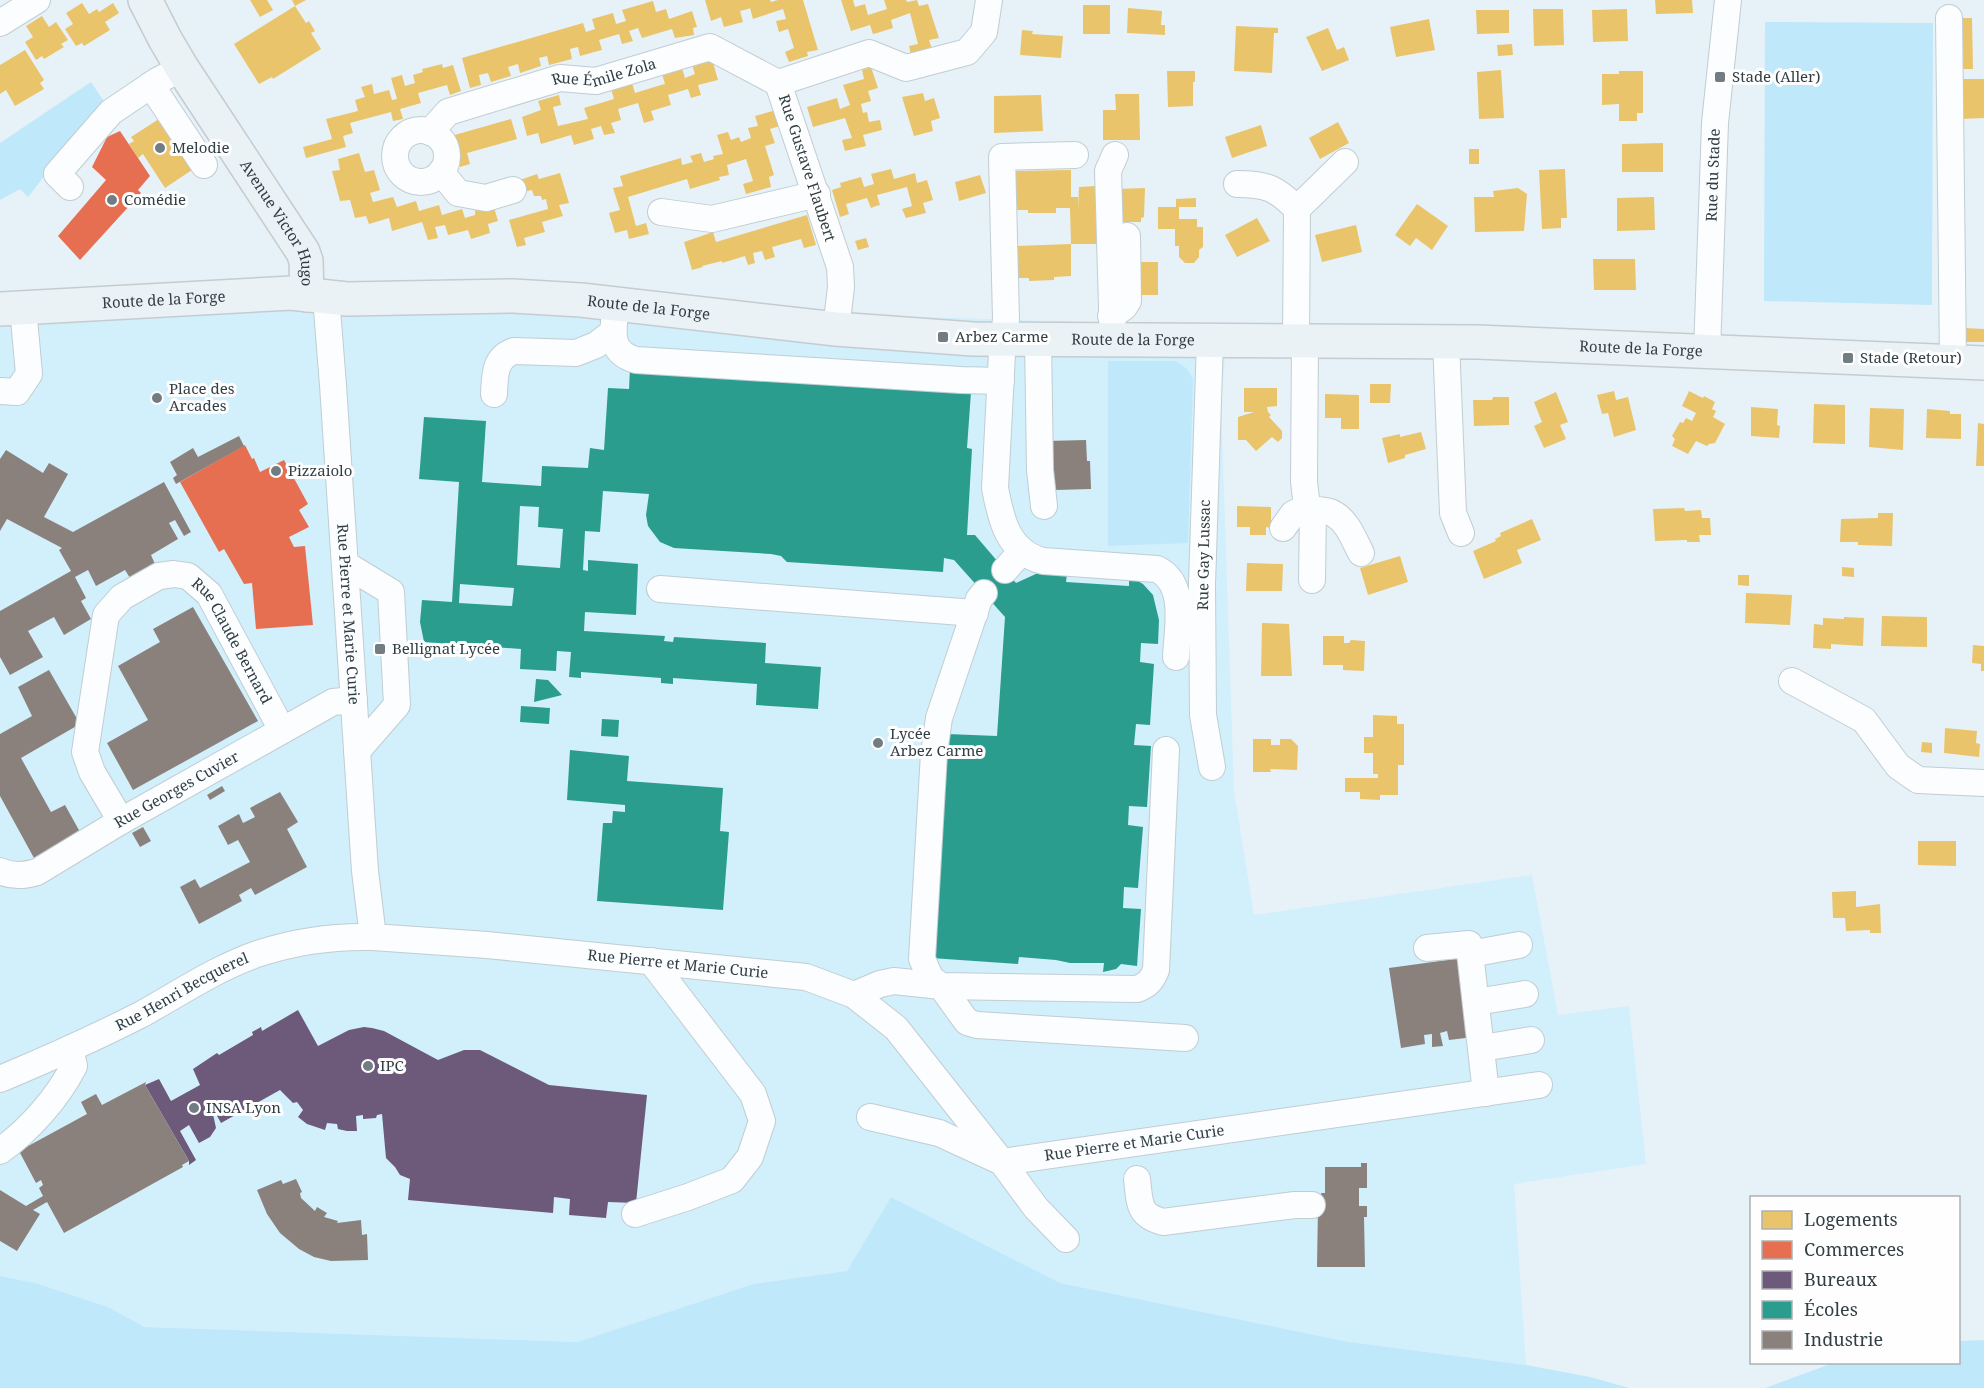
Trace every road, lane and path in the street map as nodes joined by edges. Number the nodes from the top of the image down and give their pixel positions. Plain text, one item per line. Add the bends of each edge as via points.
1 (37, 0) edge
2 (145, 0) edge
3 (989, 0) edge
4 (1728, 0) edge
5 (1949, 18) dead end
6 (0, 22) edge
7 (182, 68) junction
8 (778, 82) junction
9 (151, 85) junction
10 (430, 132) junction
11 (1075, 155) dead end
12 (1115, 155) dead end
13 (1345, 162) dead end
14 (204, 165) dead end
15 (441, 172) junction
16 (1236, 184) dead end
17 (70, 187) dead end
18 (513, 190) dead end
19 (817, 194) junction
20 (1297, 209) junction
21 (661, 212) dead end
22 (1126, 236) dead end
23 (316, 296) junction
24 (11, 309) edge
25 (615, 318) junction
26 (1112, 328) junction
27 (836, 329) junction
28 (1003, 340) junction
29 (1038, 340) junction
30 (1210, 341) junction
31 (1301, 342) junction
32 (1446, 342) junction
33 (1707, 352) junction
34 (1969, 362) edge
35 (1001, 381) junction
36 (0, 391) edge
37 (494, 394) dead end
38 (1044, 506) dead end
39 (1314, 508) junction
40 (1283, 528) dead end
41 (1461, 533) dead end
42 (1361, 553) dead end
43 (345, 564) junction
44 (1312, 580) dead end
45 (660, 589) dead end
46 (1176, 657) dead end
47 (1792, 681) dead end
48 (354, 700) junction
49 (282, 730) junction
50 (1166, 750) dead end
51 (357, 751) junction
52 (1212, 767) dead end
53 (1984, 783) edge
54 (121, 821) junction
55 (0, 871) edge
56 (373, 937) junction
57 (1519, 945) dead end
58 (1427, 948) dead end
59 (1470, 954) junction
60 (651, 961) junction
61 (942, 986) junction
62 (1525, 994) dead end
63 (854, 995) junction
64 (1476, 1002) junction
65 (1185, 1038) dead end
66 (1531, 1040) dead end
67 (1482, 1048) junction
68 (70, 1049) junction
69 (0, 1079) edge
70 (1539, 1085) dead end
71 (1486, 1093) junction
72 (870, 1117) dead end
73 (0, 1151) edge
74 (1002, 1162) junction
75 (1137, 1179) dead end
76 (1312, 1205) dead end
77 (634, 1214) dead end
78 (1066, 1239) dead end

1 - 6 street
2 - 7 main road, Avenue Victor Hugo
3 - 8 street, Rue Gustave Flaubert via 984,32 967,52 906,68 868,52
4 - 33 street, Rue du Stade via 1715,123
5 - 34 street
7 - 9 street
7 - 23 main road, Avenue Victor Hugo via 303,252
8 - 10 street, Rue Émile Zola via 710,47 596,81 560,78 448,112
8 - 19 street, Rue Gustave Flaubert
9 - 14 street
9 - 17 street via 111,112 57,174
10 - 15 street via 443,142 446,150
10 - 15 street via 416,131 404,137 398,144 396,160 403,175 419,182 427,182
11 - 28 street via 1002,158 1006,319
12 - 26 street via 1108,171
13 - 20 street
15 - 18 street via 458,192 486,198
16 - 20 street via 1269,187
19 - 21 street via 712,219
19 - 27 street, Rue Gustave Flaubert via 840,267
20 - 31 street
22 - 26 street via 1128,301
23 - 24 main road, Route de la Forge via 281,293
23 - 25 main road, Route de la Forge via 513,296
23 - 43 street, Rue Pierre et Marie Curie
24 - 36 street via 29,374 17,392
25 - 27 main road, Route de la Forge
25 - 35 street via 613,339 623,355 636,360
25 - 37 street via 596,345 576,353 508,353 496,365
26 - 29 main road, Route de la Forge
26 - 30 main road, Route de la Forge
27 - 28 main road, Route de la Forge
28 - 29 main road, Route de la Forge
28 - 35 street
29 - 38 street
30 - 31 main road, Route de la Forge
30 - 52 street, Rue Gay Lussac via 1202,584 1203,715
31 - 32 main road, Route de la Forge
31 - 39 street via 1304,481
32 - 33 main road, Route de la Forge
32 - 41 street via 1453,513
33 - 34 main road, Route de la Forge
35 - 46 street via 995,488 1014,544 1013,561 1032,558 1157,569 1164,573 1177,595
39 - 40 street via 1293,514
39 - 42 street via 1328,511 1345,523
39 - 44 street
43 - 48 street, Rue Pierre et Marie Curie
43 - 51 street via 375,583 384,720
45 - 61 street via 979,603 942,708 934,753 922,959 931,979
47 - 53 street via 1864,720 1898,766 1918,780
48 - 49 street, Rue Georges Cuvier via 333,702
48 - 51 street, Rue Pierre et Marie Curie
49 - 54 street, Rue Georges Cuvier
49 - 54 street, Rue Claude Bernard via 209,594 188,576 159,576 122,597 106,615 104,627 85,752 92,772
50 - 61 street via 1156,970 1152,980 1137,989
51 - 56 street, Rue Pierre et Marie Curie
54 - 55 street, Rue Georges Cuvier via 37,872 15,875
56 - 60 street, Rue Pierre et Marie Curie
56 - 68 street, Rue Henri Becquerel via 302,941 258,953
57 - 59 street
58 - 59 street via 1468,944
59 - 64 street
60 - 63 street, Rue Pierre et Marie Curie via 806,977
60 - 77 street via 753,1094 762,1121 750,1157 732,1179
61 - 63 street via 894,981
61 - 65 street via 967,1022 977,1025
62 - 64 street
63 - 74 street, Rue Pierre et Marie Curie via 896,1028
64 - 67 street
66 - 67 street
67 - 71 street
68 - 69 street, Rue Henri Becquerel
68 - 73 street via 74,1066 58,1092 27,1128
70 - 71 street, Rue Pierre et Marie Curie
71 - 74 street, Rue Pierre et Marie Curie
72 - 74 street via 939,1133
74 - 78 street via 1036,1209
75 - 76 street via 1141,1208 1150,1219 1163,1222

